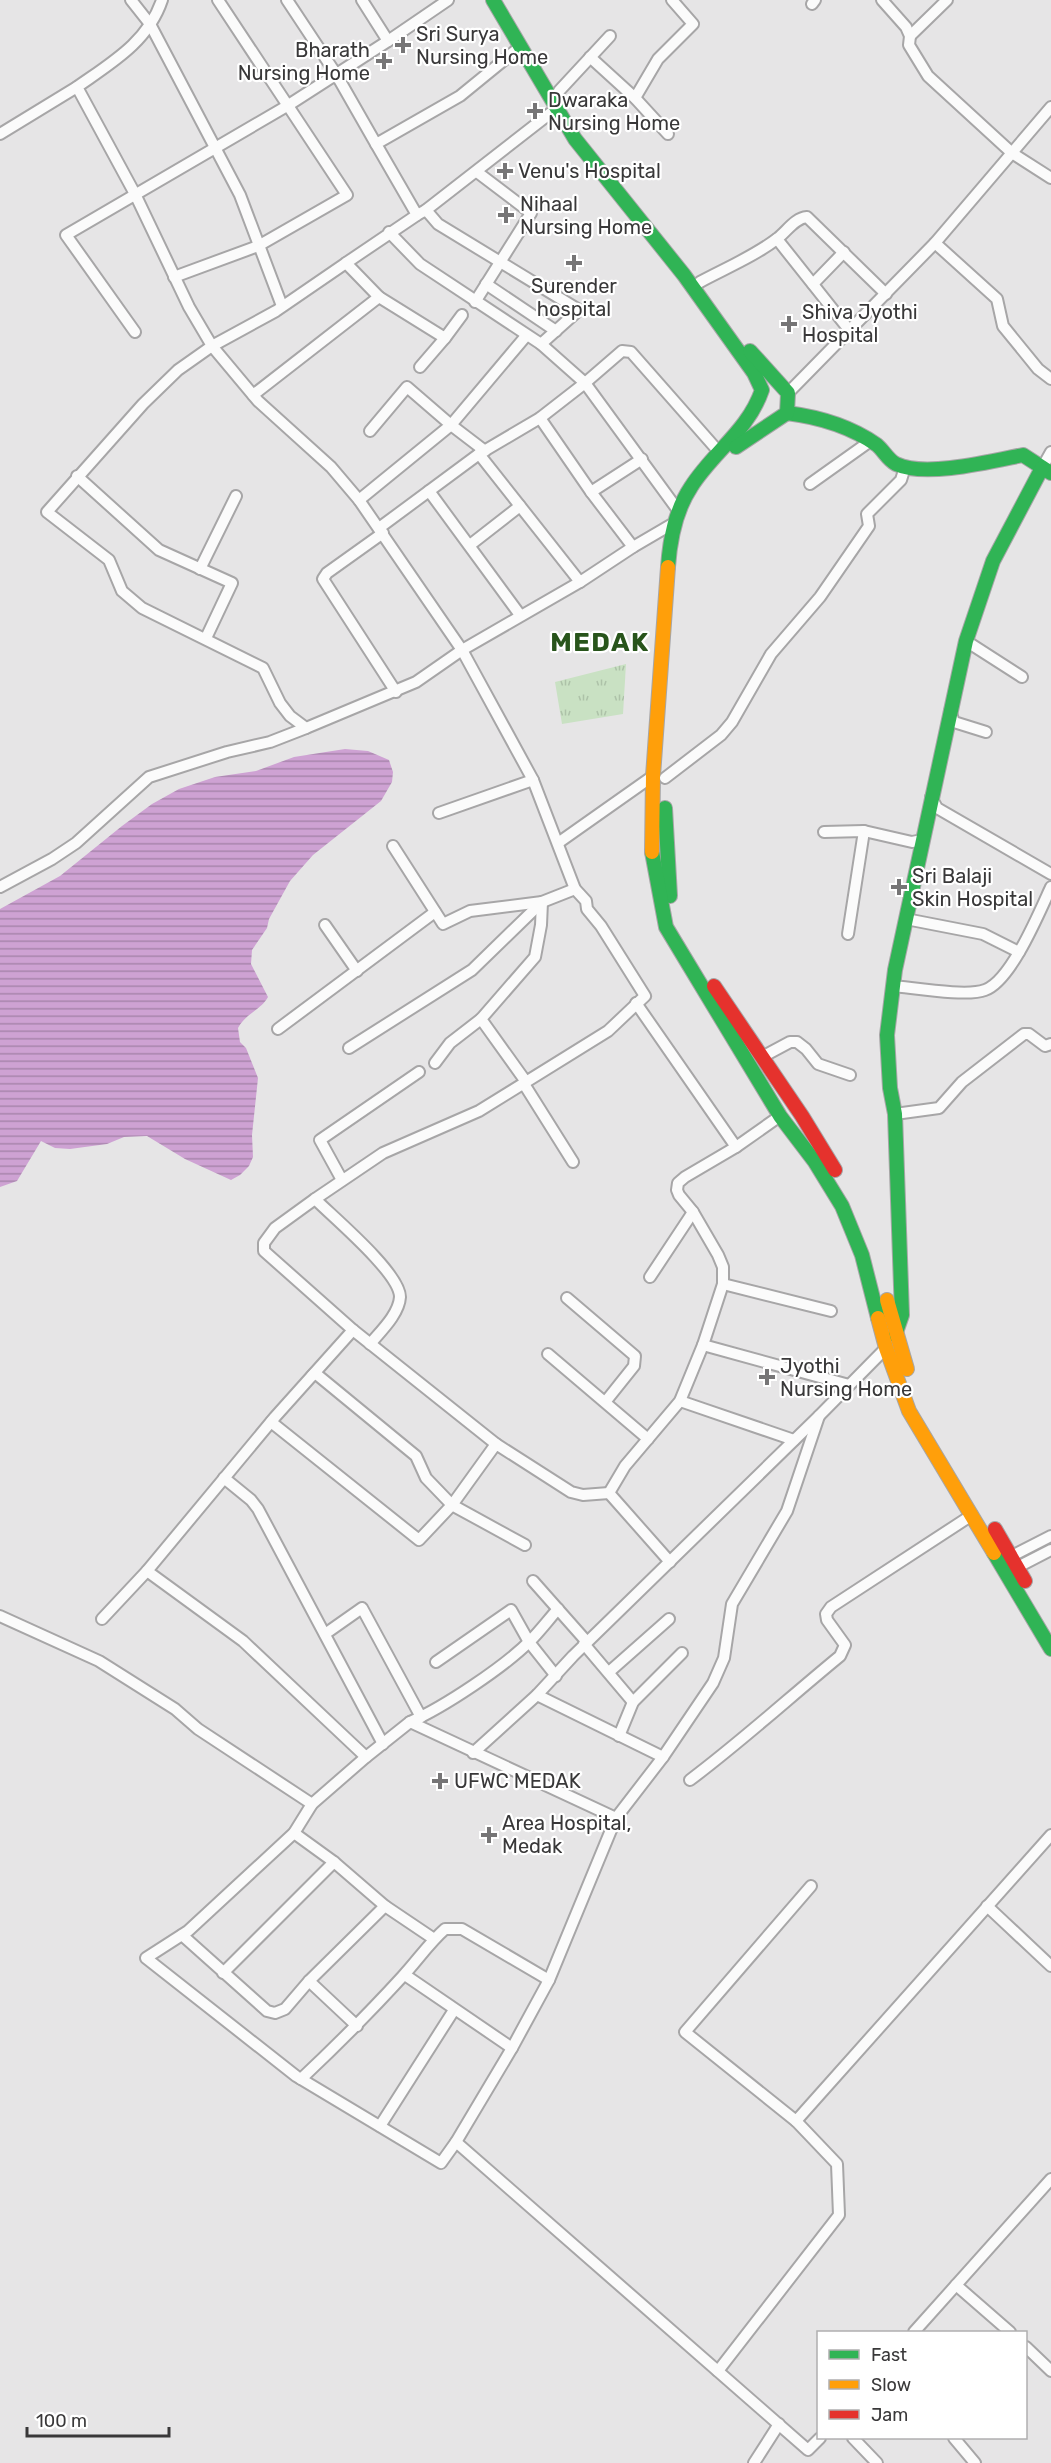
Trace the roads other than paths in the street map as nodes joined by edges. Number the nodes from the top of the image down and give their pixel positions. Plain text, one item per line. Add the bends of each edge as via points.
1 (131, 0) edge
2 (162, 0) edge
3 (218, 0) edge
4 (286, 0) edge
5 (362, 0) edge
6 (448, 0) edge
7 (493, 0) edge
8 (505, 0) edge
9 (672, 0) edge
10 (882, 0) edge
11 (947, 0) edge
12 (150, 24) junction
13 (610, 36) dead end
14 (910, 36) junction
15 (388, 41) junction
16 (520, 47) junction
17 (590, 57) junction
18 (336, 74) junction
19 (77, 87) junction
20 (559, 91) junction
21 (635, 98) junction
22 (287, 106) junction
23 (1051, 107) edge
24 (557, 108) junction
25 (0, 134) edge
26 (668, 135) dead end
27 (376, 144) junction
28 (216, 148) junction
29 (1012, 153) junction
30 (477, 172) junction
31 (1051, 178) edge
32 (135, 194) junction
33 (421, 213) junction
34 (389, 232) junction
35 (777, 239) junction
36 (934, 243) junction
37 (258, 246) junction
38 (844, 252) junction
39 (499, 262) junction
40 (346, 263) junction
41 (174, 278) junction
42 (700, 282) junction
43 (486, 284) junction
44 (813, 284) junction
45 (886, 294) junction
46 (380, 297) junction
47 (475, 302) junction
48 (282, 306) junction
49 (462, 315) dead end
50 (556, 331) junction
51 (850, 331) junction
52 (135, 332) dead end
53 (525, 336) junction
54 (445, 338) junction
55 (541, 344) junction
56 (212, 346) junction
57 (420, 367) dead end
58 (1051, 379) edge
59 (585, 383) junction
60 (788, 393) junction
61 (254, 395) junction
62 (787, 413) junction
63 (540, 418) junction
64 (451, 425) junction
65 (370, 431) dead end
66 (869, 442) junction
67 (719, 452) junction
68 (1051, 452) edge
69 (482, 453) junction
70 (642, 459) junction
71 (904, 467) junction
72 (1046, 470) edge
73 (77, 476) junction
74 (810, 484) dead end
75 (429, 491) junction
76 (591, 492) junction
77 (236, 496) dead end
78 (359, 500) junction
79 (520, 506) junction
80 (677, 509) junction
81 (674, 523) junction
82 (381, 531) junction
83 (470, 545) junction
84 (633, 547) junction
85 (200, 569) junction
86 (580, 582) junction
87 (520, 615) junction
88 (206, 638) junction
89 (966, 641) junction
90 (462, 650) junction
91 (1022, 677) dead end
92 (396, 692) junction
93 (950, 711) junction
94 (306, 728) junction
95 (986, 732) dead end
96 (659, 777) junction
97 (533, 780) junction
98 (931, 797) junction
99 (439, 813) dead end
100 (864, 831) junction
101 (824, 832) dead end
102 (922, 840) junction
103 (558, 843) junction
104 (393, 846) dead end
105 (1051, 873) edge
106 (0, 887) edge
107 (1051, 887) edge
108 (575, 889) junction
109 (542, 902) junction
110 (435, 912) junction
111 (906, 919) junction
112 (325, 925) dead end
113 (848, 934) dead end
114 (1019, 952) junction
115 (357, 971) junction
116 (893, 986) junction
117 (636, 1003) junction
118 (481, 1019) junction
119 (278, 1029) dead end
120 (1051, 1044) edge
121 (349, 1048) dead end
122 (762, 1057) junction
123 (435, 1063) dead end
124 (419, 1072) dead end
125 (850, 1075) dead end
126 (524, 1084) junction
127 (895, 1114) junction
128 (780, 1116) junction
129 (736, 1147) junction
130 (573, 1162) dead end
131 (342, 1180) junction
132 (315, 1199) junction
133 (693, 1212) junction
134 (650, 1277) dead end
135 (723, 1284) junction
136 (567, 1298) dead end
137 (831, 1311) dead end
138 (354, 1330) junction
139 (896, 1333) junction
140 (370, 1344) junction
141 (703, 1345) junction
142 (885, 1348) junction
143 (548, 1354) dead end
144 (312, 1376) junction
145 (849, 1385) junction
146 (606, 1401) junction
147 (680, 1401) junction
148 (819, 1416) junction
149 (270, 1422) junction
150 (648, 1439) junction
151 (794, 1440) junction
152 (496, 1444) junction
153 (224, 1478) junction
154 (609, 1493) junction
155 (452, 1505) junction
156 (972, 1515) junction
157 (1051, 1536) edge
158 (525, 1545) dead end
159 (1051, 1550) edge
160 (670, 1562) junction
161 (1009, 1565) junction
162 (147, 1571) junction
163 (533, 1581) dead end
164 (558, 1609) junction
165 (0, 1616) edge
166 (102, 1619) dead end
167 (669, 1619) dead end
168 (1051, 1624) edge
169 (324, 1634) junction
170 (529, 1641) junction
171 (586, 1643) junction
172 (1051, 1649) edge
173 (682, 1653) dead end
174 (436, 1662) dead end
175 (609, 1672) junction
176 (556, 1676) junction
177 (537, 1695) junction
178 (633, 1702) junction
179 (421, 1717) junction
180 (410, 1722) junction
181 (619, 1736) junction
182 (383, 1744) junction
183 (473, 1753) junction
184 (366, 1757) junction
185 (663, 1757) junction
186 (690, 1780) dead end
187 (312, 1804) junction
188 (616, 1818) junction
189 (294, 1833) junction
190 (1051, 1834) edge
191 (334, 1862) junction
192 (812, 1886) dead end
193 (385, 1906) junction
194 (987, 1906) junction
195 (182, 1935) junction
196 (434, 1939) junction
197 (1051, 1966) edge
198 (223, 1973) junction
199 (405, 1975) junction
200 (549, 1980) junction
201 (309, 1981) junction
202 (454, 2010) junction
203 (357, 2025) junction
204 (513, 2048) junction
205 (302, 2079) junction
206 (796, 2121) junction
207 (380, 2126) junction
208 (456, 2142) junction
209 (1051, 2179) edge
210 (956, 2285) junction
211 (915, 2331) edge
212 (1009, 2331) edge
213 (1027, 2348) edge
214 (718, 2371) junction
215 (1051, 2371) edge
216 (778, 2424) junction
217 (819, 2439) edge
218 (854, 2439) edge
219 (955, 2439) edge
220 (754, 2463) edge
221 (877, 2463) edge
222 (975, 2463) edge

1 - 12 street
2 - 12 street
3 - 22 street
4 - 18 street
5 - 15 street
6 - 15 street
7 - 16 main road
8 - 20 main road
9 - 21 street via 693,24 657,59
10 - 14 street
11 - 14 street
12 - 19 street via 130,50
12 - 28 street
13 - 17 street
14 - 29 street via 909,45 928,76
15 - 18 street
16 - 24 main road
16 - 27 street via 460,96
17 - 20 street
17 - 21 street
18 - 22 street
18 - 27 street
19 - 25 street
19 - 32 street
20 - 42 main road via 584,134
21 - 26 street
22 - 28 street
22 - 37 street via 347,195
23 - 29 street
24 - 30 street
24 - 67 main road via 575,139 684,275 754,373 762,390 758,406 737,437
27 - 33 street
28 - 32 street
28 - 37 street via 240,195
29 - 31 street
29 - 36 street
30 - 33 street
30 - 39 street via 531,213
32 - 41 street
32 - 52 street via 66,235
33 - 34 street
33 - 39 street
34 - 40 street
34 - 47 street via 420,264
35 - 38 street via 807,217
35 - 42 street
35 - 44 street
36 - 45 street
36 - 58 street via 997,299 1003,326
37 - 41 street
37 - 48 street
38 - 44 street
38 - 45 street
39 - 43 street
39 - 50 street via 579,310
40 - 46 street
40 - 48 street
41 - 56 street
42 - 60 main road via 753,356
43 - 47 street
43 - 50 street
44 - 51 street
45 - 51 street
46 - 54 street
46 - 61 street
47 - 53 street
48 - 56 street
49 - 54 street
50 - 55 street
51 - 60 street
53 - 55 street
53 - 64 street
54 - 57 street
55 - 59 street
56 - 61 street
56 - 73 street via 170,378
59 - 63 street
59 - 67 street via 622,351 631,352
59 - 70 street
60 - 62 main road
61 - 78 street via 331,467
62 - 66 main road via 812,415
62 - 96 main road via 720,459 686,514
63 - 69 street
63 - 76 street
64 - 65 street via 407,387
64 - 69 street
64 - 78 street
66 - 71 main road
66 - 74 street
67 - 80 main road
68 - 72 street
69 - 75 street
69 - 79 street
70 - 76 street
70 - 80 street
71 - 72 main road via 991,463 1023,455
71 - 96 street via 898,484 867,514 869,526 837,574 771,654 722,735
72 - 89 main road via 993,561
73 - 85 street via 159,550
73 - 88 street via 47,512 109,560 123,591 142,608
75 - 82 street
75 - 83 street
76 - 84 street
77 - 85 street
78 - 82 street
79 - 83 street
79 - 86 street
80 - 81 main road
81 - 84 street
81 - 96 main road via 669,545
82 - 90 street
82 - 92 street via 323,579
83 - 87 street
84 - 86 street
85 - 88 street via 232,583
86 - 87 street
87 - 90 street
88 - 94 street via 263,668 280,703
89 - 91 street
89 - 93 main road
90 - 92 street
90 - 97 street
92 - 94 street
93 - 95 street via 954,722
93 - 98 main road
94 - 106 street via 149,777 76,843
96 - 103 street
96 - 122 main road via 668,885 679,923
96 - 128 main road via 652,859 666,927
97 - 99 street
97 - 103 street
98 - 102 main road
98 - 105 street via 937,808
100 - 101 street
100 - 102 street via 912,842
100 - 113 street
102 - 111 main road
103 - 108 street
104 - 110 street
107 - 114 street
108 - 109 street
108 - 117 street via 645,996
109 - 110 street via 470,911 443,924
109 - 118 street via 535,957
109 - 121 street via 472,970
110 - 115 street
111 - 114 street via 983,934
111 - 116 main road
112 - 115 street
114 - 116 street via 999,982 984,991
115 - 119 street
116 - 127 main road via 887,1035
117 - 126 street via 608,1031
117 - 129 street
118 - 123 street via 450,1043
118 - 126 street via 524,1078
120 - 127 street via 1046,1046 1024,1034 962,1082 939,1108
122 - 125 street via 797,1042 818,1064
122 - 139 main road via 854,1201
124 - 131 street via 320,1140
126 - 130 street
126 - 131 street via 473,1114 383,1153
127 - 139 main road via 902,1315
128 - 129 street
128 - 142 main road via 842,1206 862,1255
129 - 133 street via 678,1183 679,1196
131 - 132 street
132 - 138 street via 276,1228 264,1243 264,1251
132 - 140 street via 382,1264 398,1287 400,1298 395,1310
133 - 134 street
133 - 135 street via 723,1267
135 - 137 street
135 - 141 street
136 - 146 street via 635,1356 634,1366
138 - 140 street
138 - 144 street
139 - 142 main road
139 - 161 main road via 921,1406
140 - 152 street
141 - 145 street
141 - 147 street
142 - 145 street
142 - 156 main road via 909,1411
143 - 146 street
144 - 149 street
144 - 155 street via 315,1372 416,1456 426,1478
145 - 148 street
146 - 150 street
147 - 150 street
147 - 151 street
148 - 151 street
148 - 185 street via 787,1511 732,1604 720,1671
149 - 153 street
149 - 155 street via 419,1540
150 - 154 street
151 - 160 street
152 - 154 street via 570,1492
152 - 155 street
153 - 162 street
153 - 169 street via 258,1509
154 - 160 street
155 - 158 street
156 - 161 main road
156 - 186 street via 837,1602 826,1614 845,1645 840,1656
157 - 161 street
159 - 161 street
160 - 171 street
161 - 168 main road
161 - 172 main road
162 - 166 street
162 - 184 street via 243,1641
163 - 164 street
164 - 170 street
164 - 171 street
165 - 187 street via 99,1661
167 - 175 street
169 - 179 street via 362,1608
169 - 182 street
170 - 174 street via 511,1610
170 - 176 street
170 - 179 street
171 - 175 street
171 - 176 street
173 - 178 street
175 - 178 street
176 - 177 street
177 - 181 street
177 - 183 street
178 - 181 street
179 - 180 street
180 - 182 street
180 - 183 street
181 - 185 street
182 - 184 street
183 - 188 street
184 - 187 street
185 - 188 street
187 - 189 street
188 - 200 street
189 - 191 street
189 - 195 street
190 - 194 street
191 - 193 street
191 - 198 street
192 - 206 street via 684,2032
193 - 196 street
193 - 201 street
194 - 197 street
194 - 206 street
195 - 198 street
195 - 205 street via 146,1958
196 - 199 street
196 - 200 street via 445,1929 462,1929
198 - 201 street via 267,2012 275,2013 285,2009
199 - 202 street
199 - 203 street
200 - 204 street
201 - 203 street
202 - 204 street
202 - 207 street
203 - 205 street
204 - 208 street
205 - 207 street
206 - 214 street via 837,2164 839,2215
207 - 208 street via 441,2163
208 - 214 street
209 - 210 street
210 - 211 street
210 - 212 street
213 - 215 street
214 - 216 street
216 - 217 street via 808,2450
216 - 220 street
218 - 221 street
219 - 222 street

